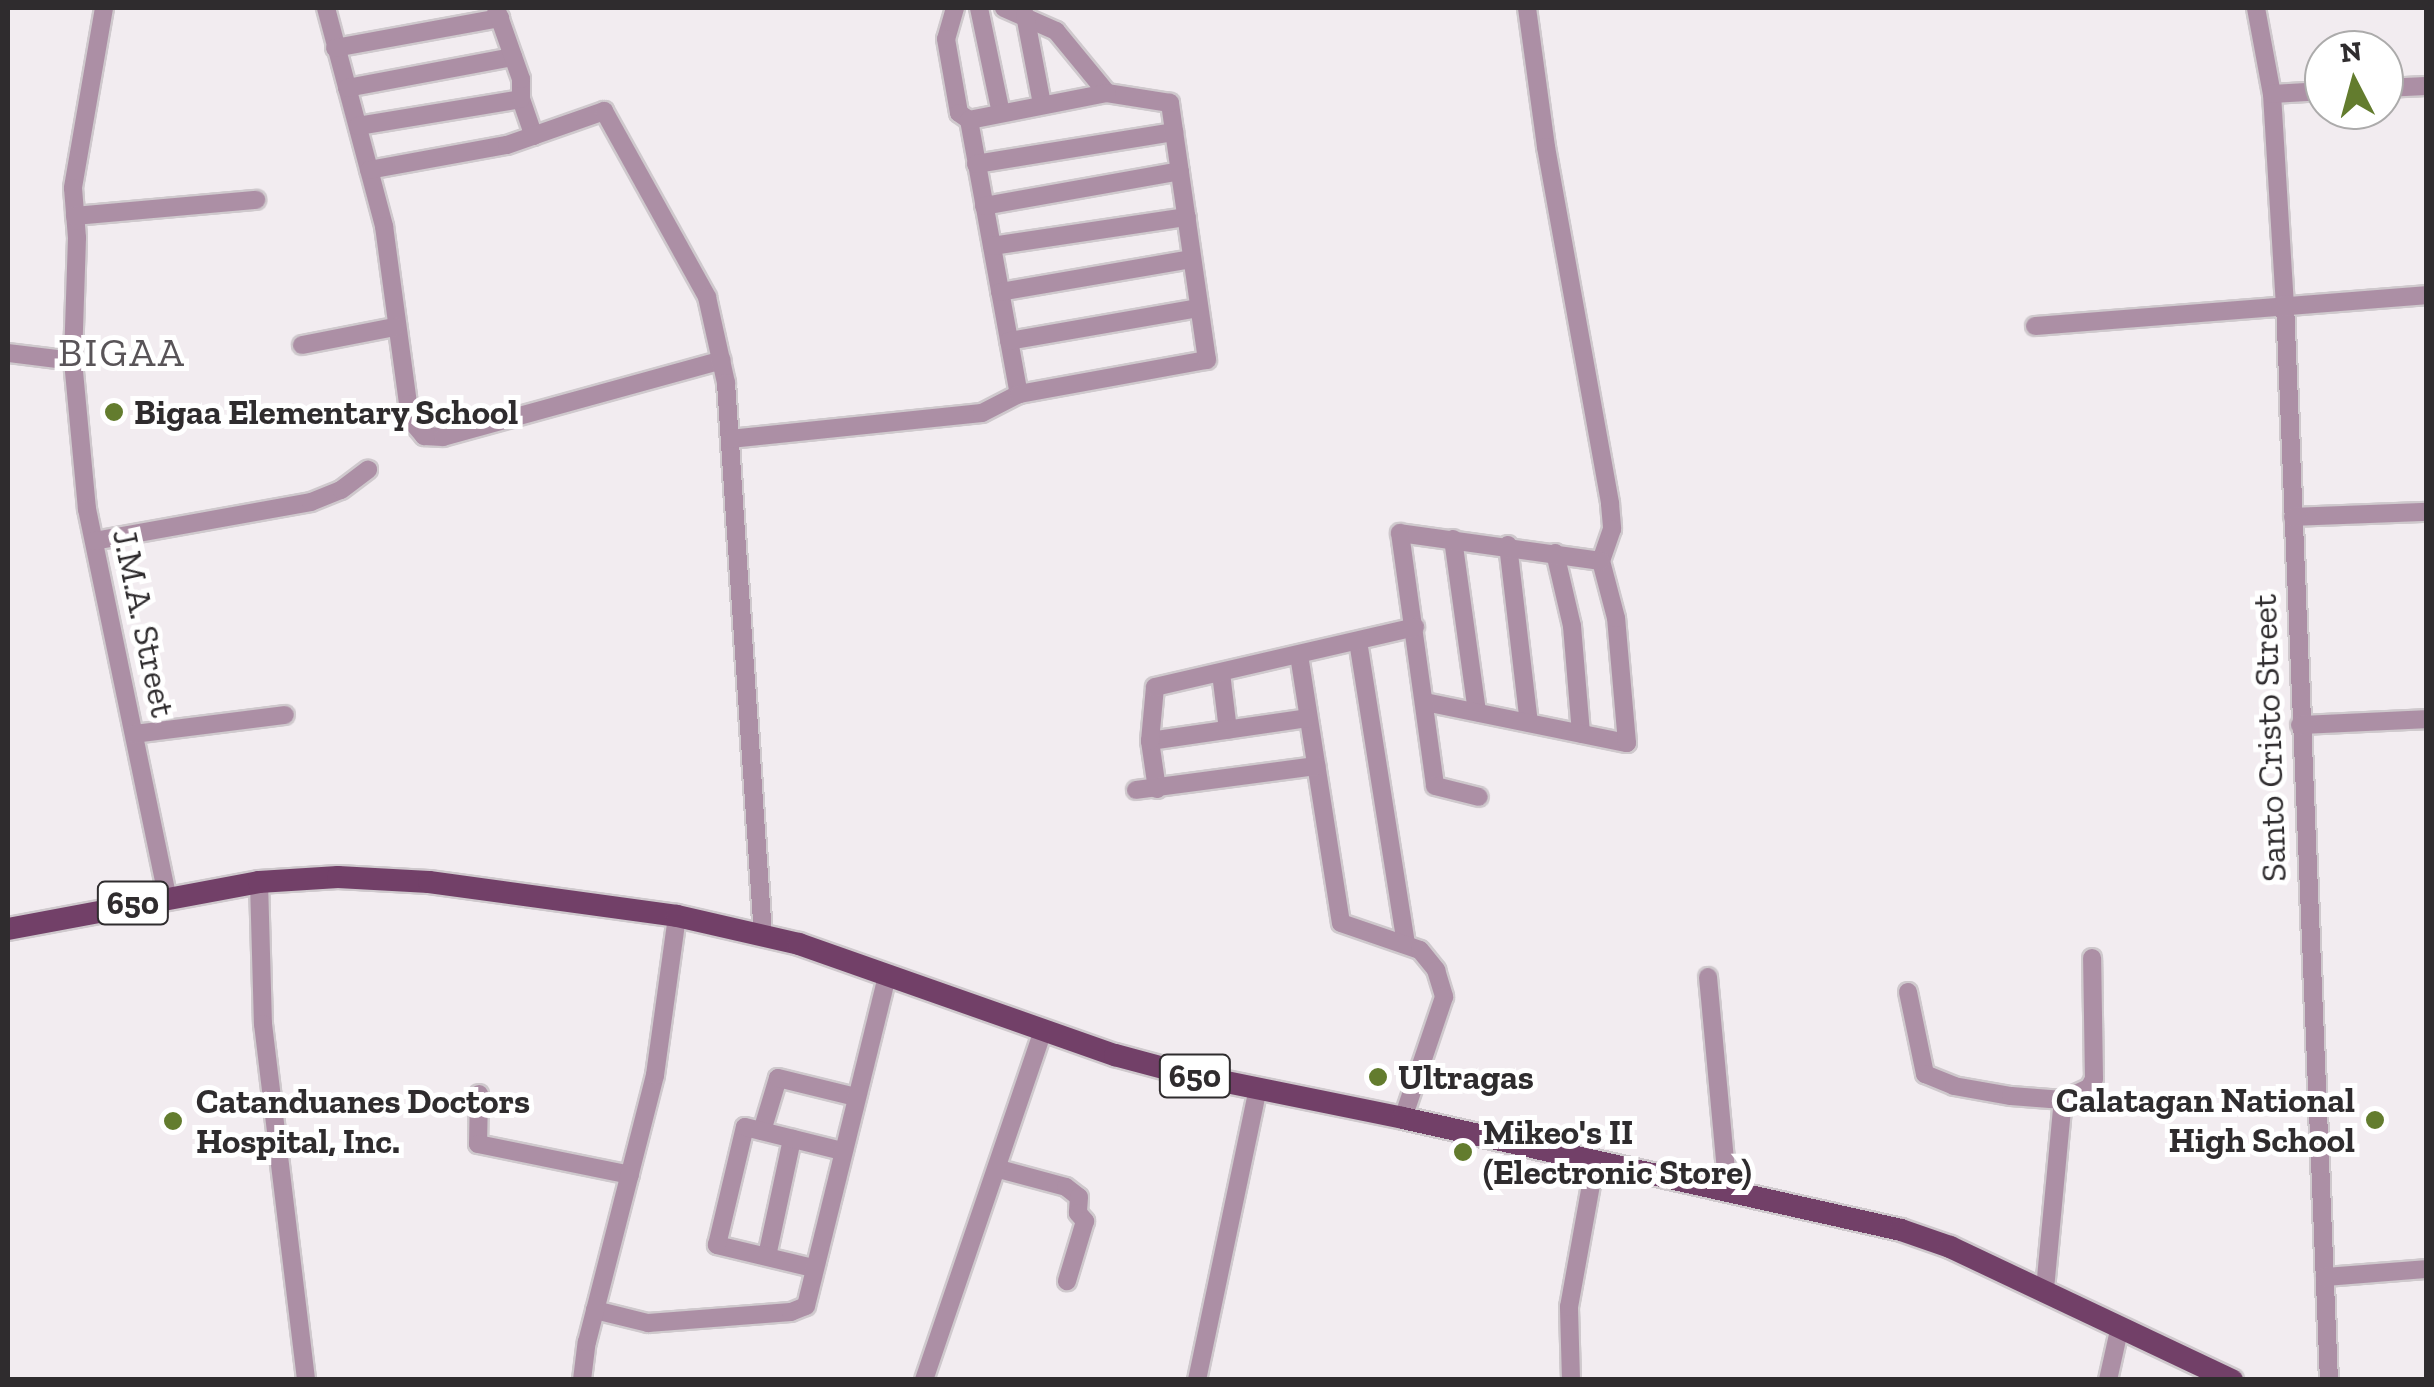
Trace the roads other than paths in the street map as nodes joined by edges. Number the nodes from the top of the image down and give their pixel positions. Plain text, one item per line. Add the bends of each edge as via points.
1 (104, 8) edge
2 (326, 8) edge
3 (955, 8) edge
4 (979, 8) edge
5 (1004, 8) edge
6 (1527, 8) edge
7 (2256, 8) edge
8 (498, 13) edge
9 (1025, 15) junction
10 (335, 48) junction
11 (514, 57) junction
12 (347, 88) junction
13 (2304, 92) edge
14 (1106, 93) junction
15 (2272, 94) junction
16 (521, 98) junction
17 (1042, 104) junction
18 (1001, 113) junction
19 (968, 120) junction
20 (358, 126) junction
21 (1174, 132) junction
22 (534, 136) junction
23 (976, 164) junction
24 (370, 170) junction
25 (1180, 172) junction
26 (256, 200) dead end
27 (984, 206) junction
28 (75, 216) junction
29 (1187, 218) junction
30 (992, 246) junction
31 (1192, 260) junction
32 (1000, 292) junction
33 (2426, 295) edge
34 (2285, 304) junction
35 (1200, 308) junction
36 (2035, 326) dead end
37 (395, 327) junction
38 (1010, 341) junction
39 (302, 345) dead end
40 (8, 353) edge
41 (722, 360) junction
42 (73, 361) junction
43 (1020, 394) junction
44 (730, 439) junction
45 (368, 470) dead end
46 (2426, 512) edge
47 (2293, 517) junction
48 (1452, 539) junction
49 (94, 541) junction
50 (1508, 546) junction
51 (1554, 553) junction
52 (1602, 562) junction
53 (1414, 627) junction
54 (1358, 641) junction
55 (1298, 655) junction
56 (1221, 673) junction
57 (1425, 702) junction
58 (1477, 712) junction
59 (285, 715) dead end
60 (1307, 718) junction
61 (2426, 719) edge
62 (1529, 722) junction
63 (2300, 725) junction
64 (1228, 730) junction
65 (134, 734) junction
66 (1581, 734) junction
67 (1150, 741) junction
68 (1316, 766) junction
69 (1157, 788) junction
70 (1136, 790) dead end
71 (1479, 797) dead end
72 (260, 882) junction
73 (166, 896) junction
74 (677, 916) junction
75 (8, 929) edge
76 (763, 935) junction
77 (1406, 943) junction
78 (2092, 958) dead end
79 (887, 975) junction
80 (1708, 976) dead end
81 (1908, 992) dead end
82 (1044, 1030) junction
83 (1258, 1089) junction
84 (479, 1094) dead end
85 (856, 1097) junction
86 (2063, 1100) junction
87 (1403, 1118) junction
88 (762, 1131) junction
89 (792, 1139) junction
90 (842, 1151) junction
91 (1596, 1162) junction
92 (999, 1169) junction
93 (630, 1176) junction
94 (1728, 1192) junction
95 (767, 1256) junction
96 (813, 1268) junction
97 (2426, 1269) edge
98 (2324, 1278) junction
99 (1066, 1281) dead end
100 (2045, 1290) junction
101 (595, 1310) junction
102 (2120, 1326) junction
103 (306, 1380) edge
104 (582, 1380) edge
105 (924, 1380) edge
106 (1197, 1380) edge
107 (1571, 1380) edge
108 (2108, 1380) edge
109 (2232, 1380) edge
110 (2329, 1380) edge

1 - 28 street, J.M.A. Street via 73,188
2 - 10 street
3 - 19 street via 946,39 960,114
4 - 18 street
5 - 9 street
6 - 52 street via 1610,504 1612,529
7 - 15 street, Santo Cristo Street
8 - 10 street
8 - 11 street
9 - 14 street via 1056,31
9 - 17 street
10 - 12 street
11 - 12 street
11 - 16 street
12 - 20 street
13 - 15 street
14 - 17 street
14 - 21 street via 1170,103
15 - 34 street, Santo Cristo Street
16 - 20 street
16 - 22 street
17 - 18 street
18 - 19 street
19 - 23 street
20 - 24 street
21 - 23 street
21 - 25 street
22 - 24 street
22 - 41 street via 598,111 610,113 706,297
23 - 27 street
24 - 37 street via 384,226
25 - 27 street
25 - 29 street
26 - 28 street
27 - 30 street
28 - 42 street, J.M.A. Street
29 - 30 street
29 - 31 street
30 - 32 street
31 - 32 street
31 - 35 street
32 - 38 street
33 - 34 street
34 - 36 street
34 - 47 street, Santo Cristo Street
35 - 38 street
35 - 43 street via 1207,360
37 - 39 street
37 - 41 street via 408,404 424,436 443,437
38 - 43 street
40 - 42 street
41 - 44 street
42 - 49 street, J.M.A. Street
43 - 44 street via 982,412
44 - 76 street
45 - 49 street via 311,502
46 - 47 street
47 - 63 street, Santo Cristo Street
48 - 50 street
48 - 53 street via 1400,533
48 - 58 street
49 - 65 street, J.M.A. Street
50 - 51 street
50 - 62 street
51 - 52 street
51 - 66 street via 1572,626
52 - 66 street via 1616,618 1627,743
53 - 54 street
53 - 57 street
54 - 55 street
54 - 77 street
55 - 56 street
55 - 60 street
56 - 64 street
56 - 67 street via 1155,687
57 - 58 street
57 - 71 street via 1434,786
58 - 62 street
59 - 65 street
60 - 64 street
60 - 68 street
61 - 63 street
62 - 66 street
63 - 98 street, Santo Cristo Street
64 - 67 street
65 - 73 street, J.M.A. Street
67 - 69 street
68 - 69 street
68 - 77 street via 1340,923
69 - 70 street
72 - 73 main road, 650
72 - 74 main road, 650 via 386,878
72 - 103 street via 263,1024
73 - 75 main road, 650
74 - 76 main road, 650
74 - 93 street via 655,1076
76 - 79 main road, 650
77 - 87 street via 1436,970 1444,998
78 - 86 street via 2094,1079
79 - 82 main road, 650
79 - 85 street
80 - 94 street
81 - 86 street via 1925,1074 1954,1086
82 - 83 main road, 650 via 1182,1074
82 - 92 street
83 - 87 main road, 650
83 - 106 street
84 - 93 street via 478,1144
85 - 88 street via 778,1078
85 - 90 street
86 - 100 street
87 - 91 main road, 650
88 - 89 street
88 - 95 street via 745,1128 717,1245
89 - 90 street
89 - 95 street
90 - 96 street
91 - 94 main road, 650
91 - 107 street via 1569,1307
92 - 99 street via 1066,1187 1079,1197 1078,1213 1086,1221
92 - 105 street
93 - 101 street
94 - 100 main road, 650 via 1901,1230
95 - 96 street
96 - 101 street via 806,1306 791,1312 648,1323
97 - 98 street
98 - 110 street, Santo Cristo Street
100 - 102 main road, 650
101 - 104 street
102 - 108 street
102 - 109 main road, 650

